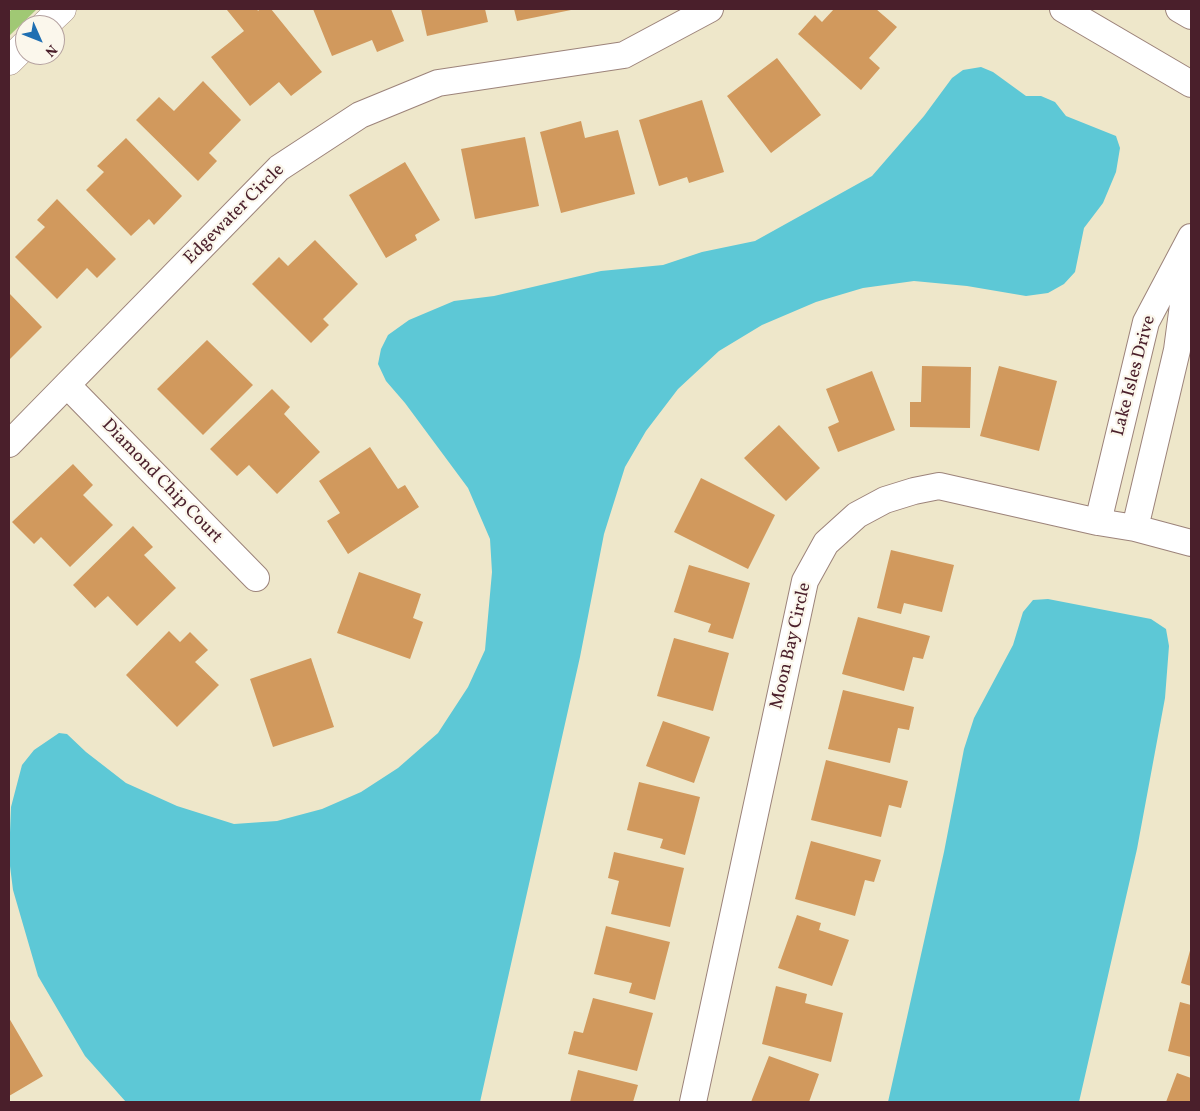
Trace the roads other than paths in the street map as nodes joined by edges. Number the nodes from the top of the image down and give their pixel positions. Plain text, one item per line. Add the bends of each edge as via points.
1 (710, 9) edge
2 (1063, 9) edge
3 (1179, 9) edge
4 (1191, 16) edge
5 (1191, 84) edge
6 (1191, 237) edge
7 (1191, 243) edge
8 (67, 385) junction
9 (9, 444) edge
10 (1098, 522) junction
11 (1135, 528) junction
12 (1191, 543) edge
13 (256, 578) dead end
14 (693, 1102) edge

1 - 8 street, Edgewater Circle via 624,54 438,83 360,115 280,168
2 - 5 street
3 - 4 street
6 - 10 street, Lake Isles Drive via 1146,322
7 - 11 street, Lake Isles Drive via 1177,350
8 - 9 street, Edgewater Circle
8 - 13 street, Diamond Chip Court
10 - 11 street, Moon Bay Circle
10 - 14 street, Moon Bay Circle via 940,486 885,500 857,515 826,543 805,580
11 - 12 street, Moon Bay Circle

